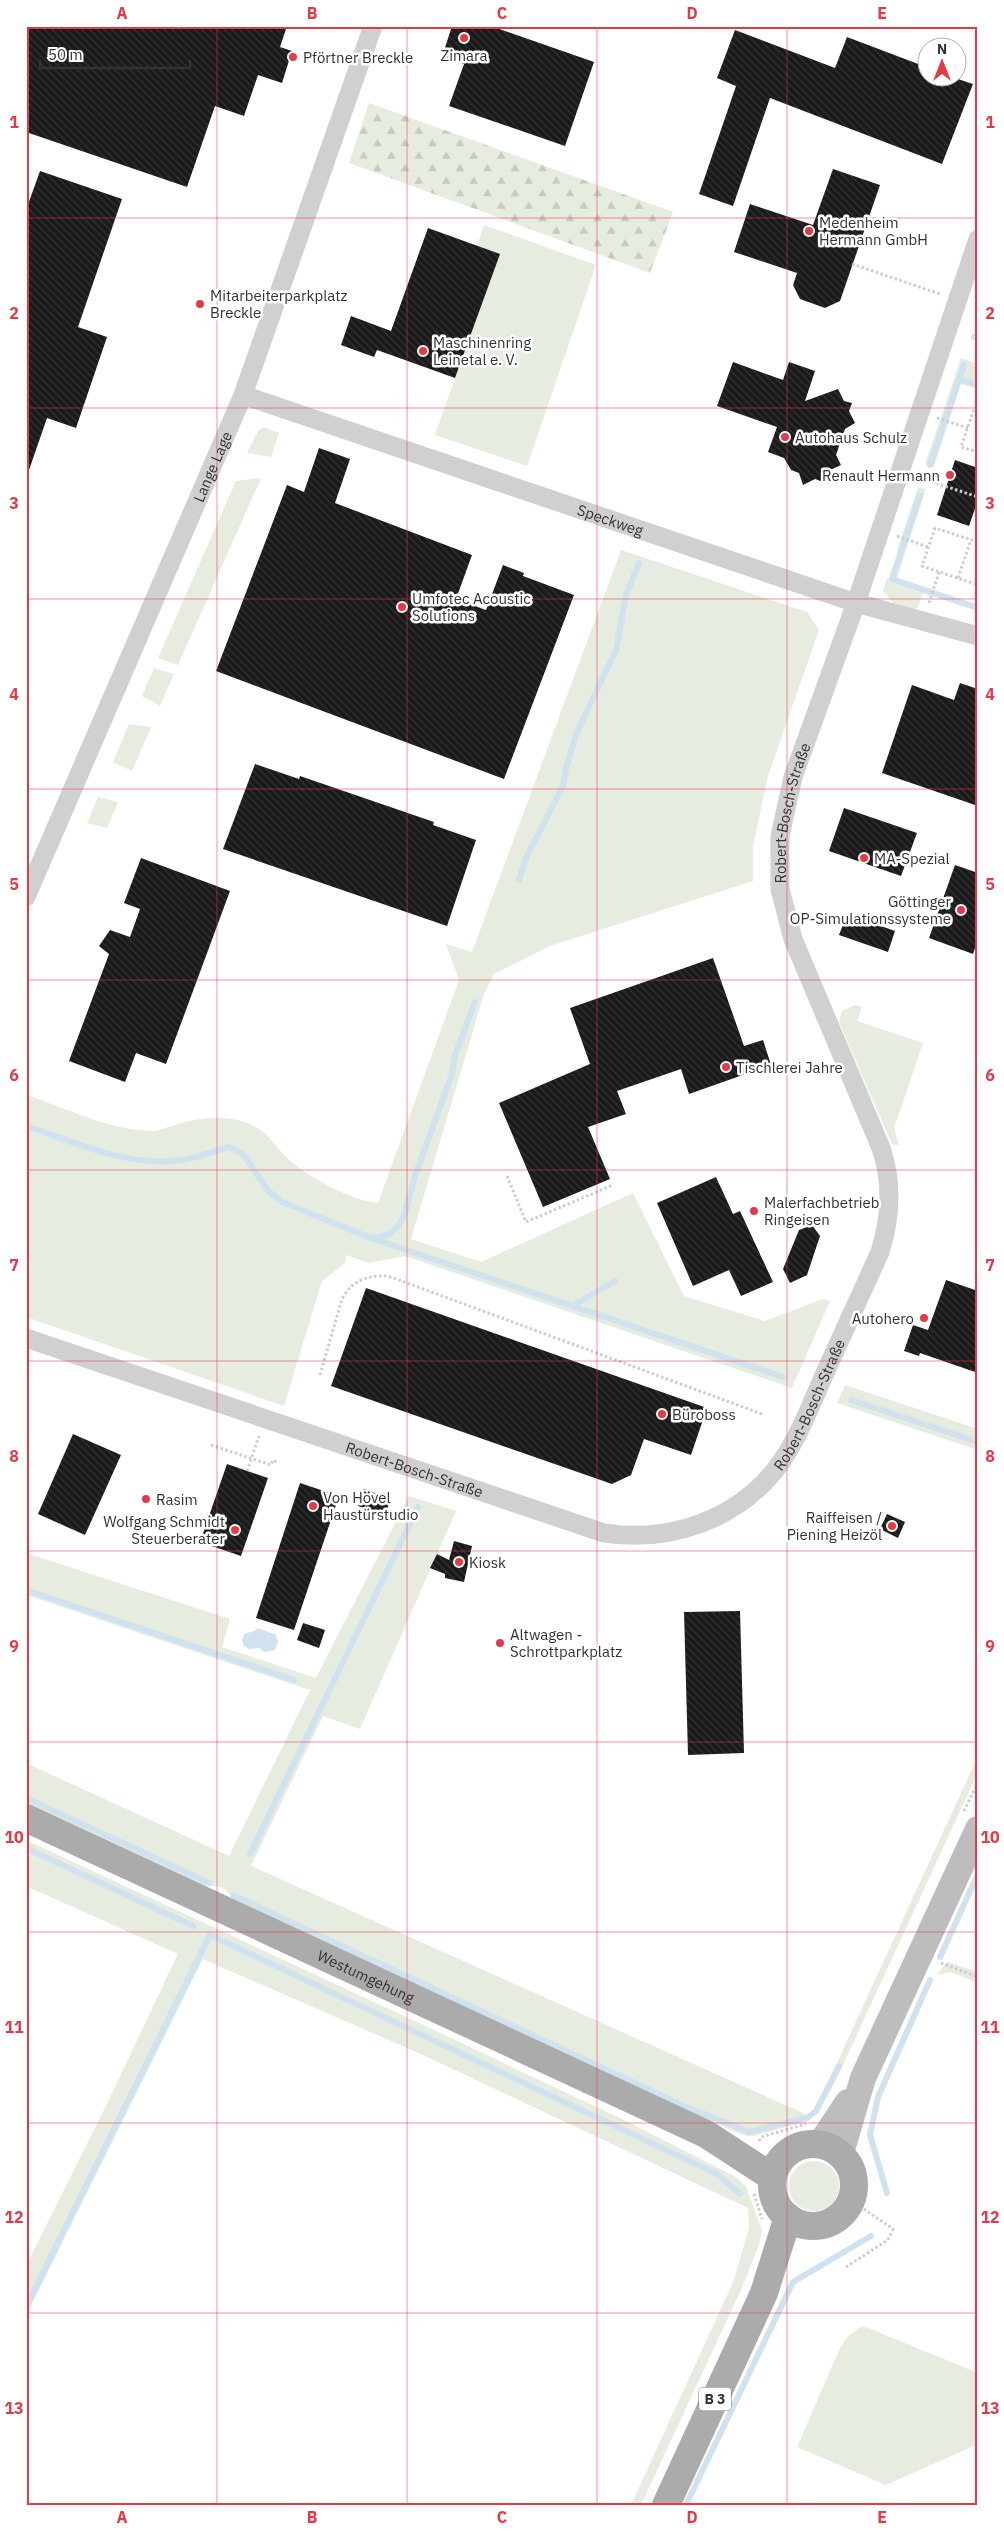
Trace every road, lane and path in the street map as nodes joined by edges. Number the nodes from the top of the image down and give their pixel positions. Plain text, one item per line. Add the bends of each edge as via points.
1 (373, 26) edge
2 (978, 239) edge
3 (852, 264) dead end
4 (957, 300) junction
5 (243, 395) junction
6 (978, 410) edge
7 (941, 419) dead end
8 (968, 428) junction
9 (978, 452) edge
10 (900, 472) junction
11 (978, 497) edge
12 (901, 537) dead end
13 (971, 540) junction
14 (978, 542) edge
15 (928, 547) junction
16 (939, 572) junction
17 (958, 578) junction
18 (978, 585) edge
19 (932, 596) dead end
20 (856, 603) junction
21 (978, 636) edge
22 (26, 897) edge
23 (507, 1176) dead end
24 (613, 1185) dead end
25 (26, 1338) edge
26 (320, 1375) dead end
27 (762, 1414) dead end
28 (265, 1419) junction
29 (211, 1446) dead end
30 (251, 1459) junction
31 (277, 1462) dead end
32 (247, 1471) dead end
33 (26, 1818) edge
34 (978, 1829) edge
35 (920, 1956) junction
36 (978, 1977) edge
37 (830, 2148) junction
38 (778, 2167) junction
39 (852, 2202) junction
40 (798, 2221) junction
41 (846, 2267) dead end
42 (666, 2505) edge

1 - 5 street, Lange Lage
2 - 4 street, Robert-Bosch-Straße
3 - 4 path
4 - 10 street, Robert-Bosch-Straße
5 - 20 street, Speckweg
5 - 22 street, Lange Lage
6 - 8 path via 974,409
7 - 8 path
8 - 9 path via 962,446
10 - 11 path
10 - 20 street, Robert-Bosch-Straße
12 - 15 path
13 - 14 path
13 - 15 path via 935,528
13 - 17 path
15 - 16 path via 922,566
16 - 17 path
16 - 19 path
17 - 18 path
20 - 21 street, Speckweg
20 - 28 street, Robert-Bosch-Straße via 794,777 780,836 779,870 793,939 884,1155 889,1179 889,1214 880,1252 800,1429 779,1465 752,1493 704,1523 654,1535 620,1535 591,1530
23 - 24 path via 526,1222
25 - 28 street, Robert-Bosch-Straße
26 - 27 path via 346,1290 370,1276 388,1276
28 - 30 path
29 - 30 path
30 - 31 path via 271,1465 273,1460
30 - 32 path
33 - 38 main road, Westumgehung
34 - 35 main road
35 - 36 path
35 - 37 main road
37 - 38 main road via 800,2145
37 - 39 main road via 847,2160 854,2176
38 - 40 main road via 774,2200
39 - 40 main road via 831,2222
39 - 41 path via 893,2229 888,2240
40 - 42 main road, B 3

